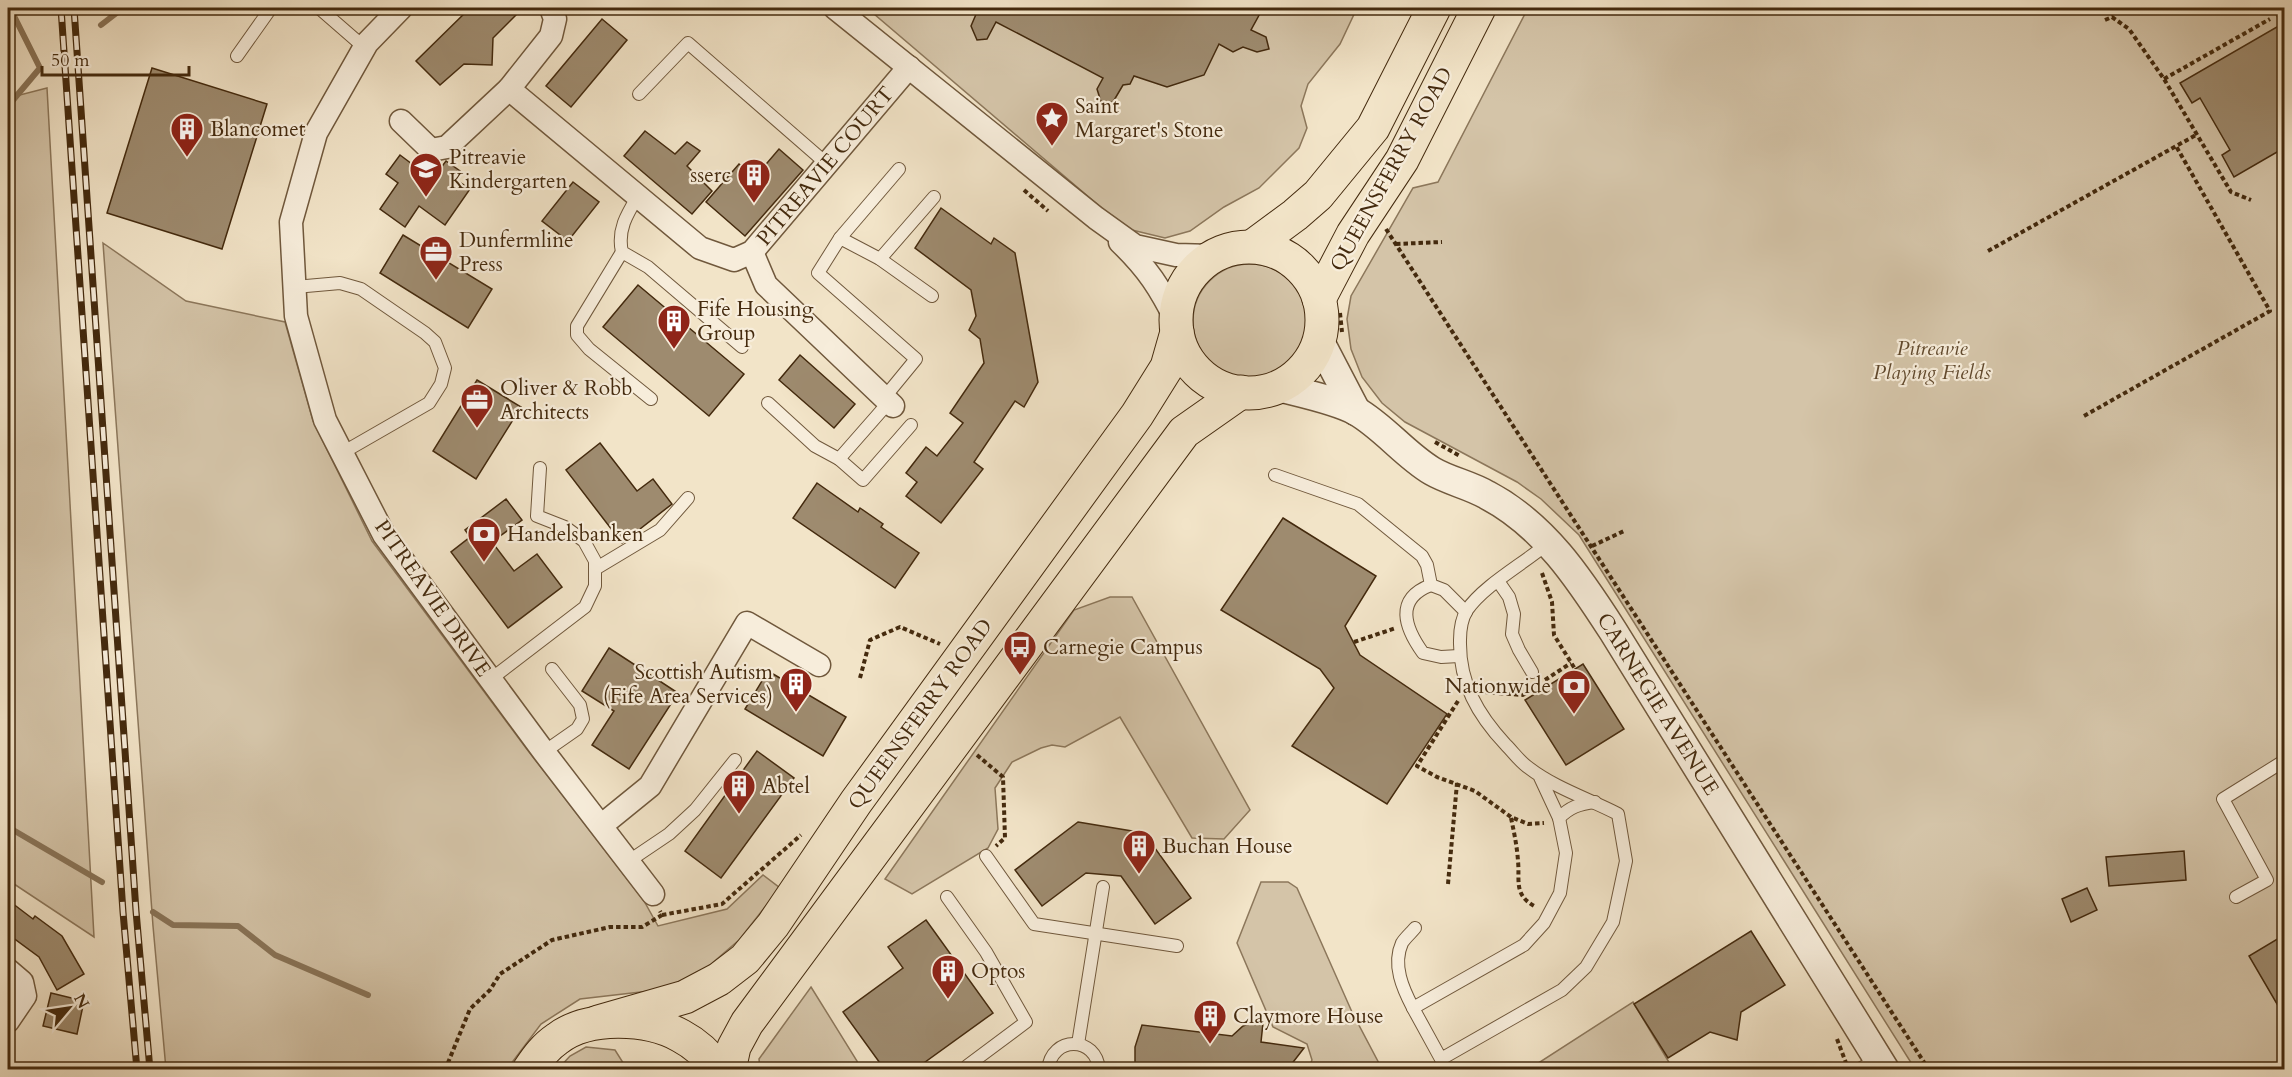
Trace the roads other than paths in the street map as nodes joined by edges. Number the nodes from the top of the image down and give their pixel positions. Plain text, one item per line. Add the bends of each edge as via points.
1 (271, 8) edge
2 (319, 8) edge
3 (401, 8) edge
4 (551, 8) edge
5 (835, 8) edge
6 (1434, 8) edge
7 (1479, 8) edge
8 (365, 48) junction
9 (237, 56) dead end
10 (909, 67) junction
11 (509, 89) junction
12 (639, 94) dead end
13 (401, 121) dead end
14 (827, 164) junction
15 (899, 169) dead end
16 (638, 196) junction
17 (934, 197) dead end
18 (1096, 218) junction
19 (840, 238) junction
20 (1253, 246) junction
21 (622, 252) junction
22 (752, 252) junction
23 (1213, 256) junction
24 (880, 259) junction
25 (295, 287) junction
26 (932, 296) dead end
27 (1319, 299) junction
28 (1177, 327) junction
29 (1319, 340) junction
30 (742, 347) dead end
31 (1278, 387) junction
32 (1241, 392) junction
33 (651, 399) dead end
34 (889, 402) junction
35 (768, 403) dead end
36 (1356, 411) junction
37 (911, 425) dead end
38 (342, 453) junction
39 (838, 459) junction
40 (540, 468) dead end
41 (1275, 475) dead end
42 (687, 498) dead end
43 (1562, 539) junction
44 (595, 569) junction
45 (1498, 582) junction
46 (1431, 585) junction
47 (1466, 612) junction
48 (1460, 656) junction
49 (819, 664) dead end
50 (552, 669) dead end
51 (1532, 672) dead end
52 (490, 679) junction
53 (544, 752) junction
54 (735, 760) dead end
55 (2284, 761) edge
56 (1539, 775) junction
57 (1595, 802) junction
58 (1559, 818) junction
59 (602, 825) junction
60 (986, 856) road end
61 (629, 861) junction
62 (1103, 887) dead end
63 (653, 894) road end
64 (947, 897) dead end
65 (2236, 897) dead end
66 (1415, 928) dead end
67 (1096, 933) junction
68 (1177, 946) dead end
69 (8, 970) edge
70 (1413, 1008) junction
71 (8, 1020) edge
72 (598, 1022) junction
73 (1078, 1044) junction
74 (1874, 1066) edge
75 (529, 1070) edge
76 (719, 1070) edge
77 (729, 1070) edge
78 (969, 1070) edge
79 (1048, 1070) edge
80 (1099, 1070) edge

1 - 9 lane
2 - 8 lane
3 - 8 street, PITREAVIE DRIVE
4 - 11 street via 555,20 551,36
5 - 10 street
6 - 20 main road, QUEENSFERRY ROAD via 1373,128 1318,195
7 - 27 main road, QUEENSFERRY ROAD via 1402,159 1353,234
8 - 25 street, PITREAVIE DRIVE via 316,133 291,222
10 - 14 street, PITREAVIE COURT
10 - 18 street
11 - 13 street via 447,147 431,150
11 - 16 street, PITREAVIE COURT
12 - 14 lane via 688,43
14 - 22 street, PITREAVIE COURT
15 - 19 lane
16 - 21 lane via 624,219
16 - 22 street, PITREAVIE COURT via 700,248 734,260
17 - 24 lane
18 - 23 street via 1135,246 1176,255
18 - 28 street via 1139,260 1158,285
19 - 24 lane
19 - 34 lane via 818,273 916,358
20 - 23 main road via 1232,248
20 - 27 main road via 1275,251 1295,262 1310,279
21 - 30 lane via 648,267
21 - 33 lane via 577,326 577,335
22 - 34 street via 766,285
23 - 28 main road via 1196,269 1184,286 1177,309
24 - 26 lane
25 - 38 street, PITREAVIE DRIVE via 296,316 325,420
25 - 38 lane via 340,283 361,289 435,342 445,368 441,384 429,402
27 - 29 main road
28 - 32 main road via 1185,354 1199,373 1218,386
28 - 72 main road, QUEENSFERRY ROAD via 1167,367 1137,415 745,959 685,997
29 - 31 main road via 1310,360 1296,376
29 - 36 street
31 - 32 main road
31 - 36 street
32 - 77 main road, QUEENSFERRY ROAD via 1184,432 747,1023 734,1047
34 - 39 lane
35 - 39 lane via 815,446
36 - 43 street, CARNEGIE AVENUE via 1432,471 1487,495
37 - 39 lane via 863,480
38 - 52 street, PITREAVIE DRIVE via 384,535
40 - 44 lane via 537,516 565,527 584,541
41 - 46 lane via 1358,504 1422,556
42 - 44 lane via 660,530
43 - 45 lane
43 - 74 street, CARNEGIE AVENUE via 1582,583
44 - 52 lane via 595,586 585,607
45 - 47 lane via 1476,598
45 - 51 lane via 1509,597 1514,614 1512,634
46 - 47 lane via 1444,590
46 - 48 lane via 1419,590 1408,602 1406,615 1412,637 1423,653
47 - 48 lane via 1460,629
48 - 56 lane via 1469,695 1487,724
49 - 59 street via 747,623 650,786
50 - 53 lane via 580,705 583,719 577,729
52 - 53 street, PITREAVIE DRIVE
53 - 59 street, PITREAVIE DRIVE
54 - 61 lane via 695,810 669,834
55 - 65 lane via 2223,800 2267,879
56 - 57 lane
56 - 58 lane
57 - 58 lane via 1568,809
57 - 70 lane via 1618,814 1626,861 1613,922 1586,967 1562,990 1441,1059
58 - 70 lane via 1566,854 1560,893 1544,923 1524,945
59 - 61 street, PITREAVIE DRIVE
60 - 67 lane via 1034,924
61 - 63 street, PITREAVIE DRIVE
62 - 67 lane
64 - 78 lane via 986,952 1026,1022 967,1066
66 - 70 lane via 1403,942 1399,959 1401,984
67 - 68 lane
67 - 73 lane
69 - 71 street via 22,982 25,996
72 - 75 main road, QUEENSFERRY ROAD via 558,1038
72 - 76 main road via 645,1024 681,1035 701,1049
73 - 79 lane via 1060,1048 1052,1056
73 - 80 lane via 1091,1051

